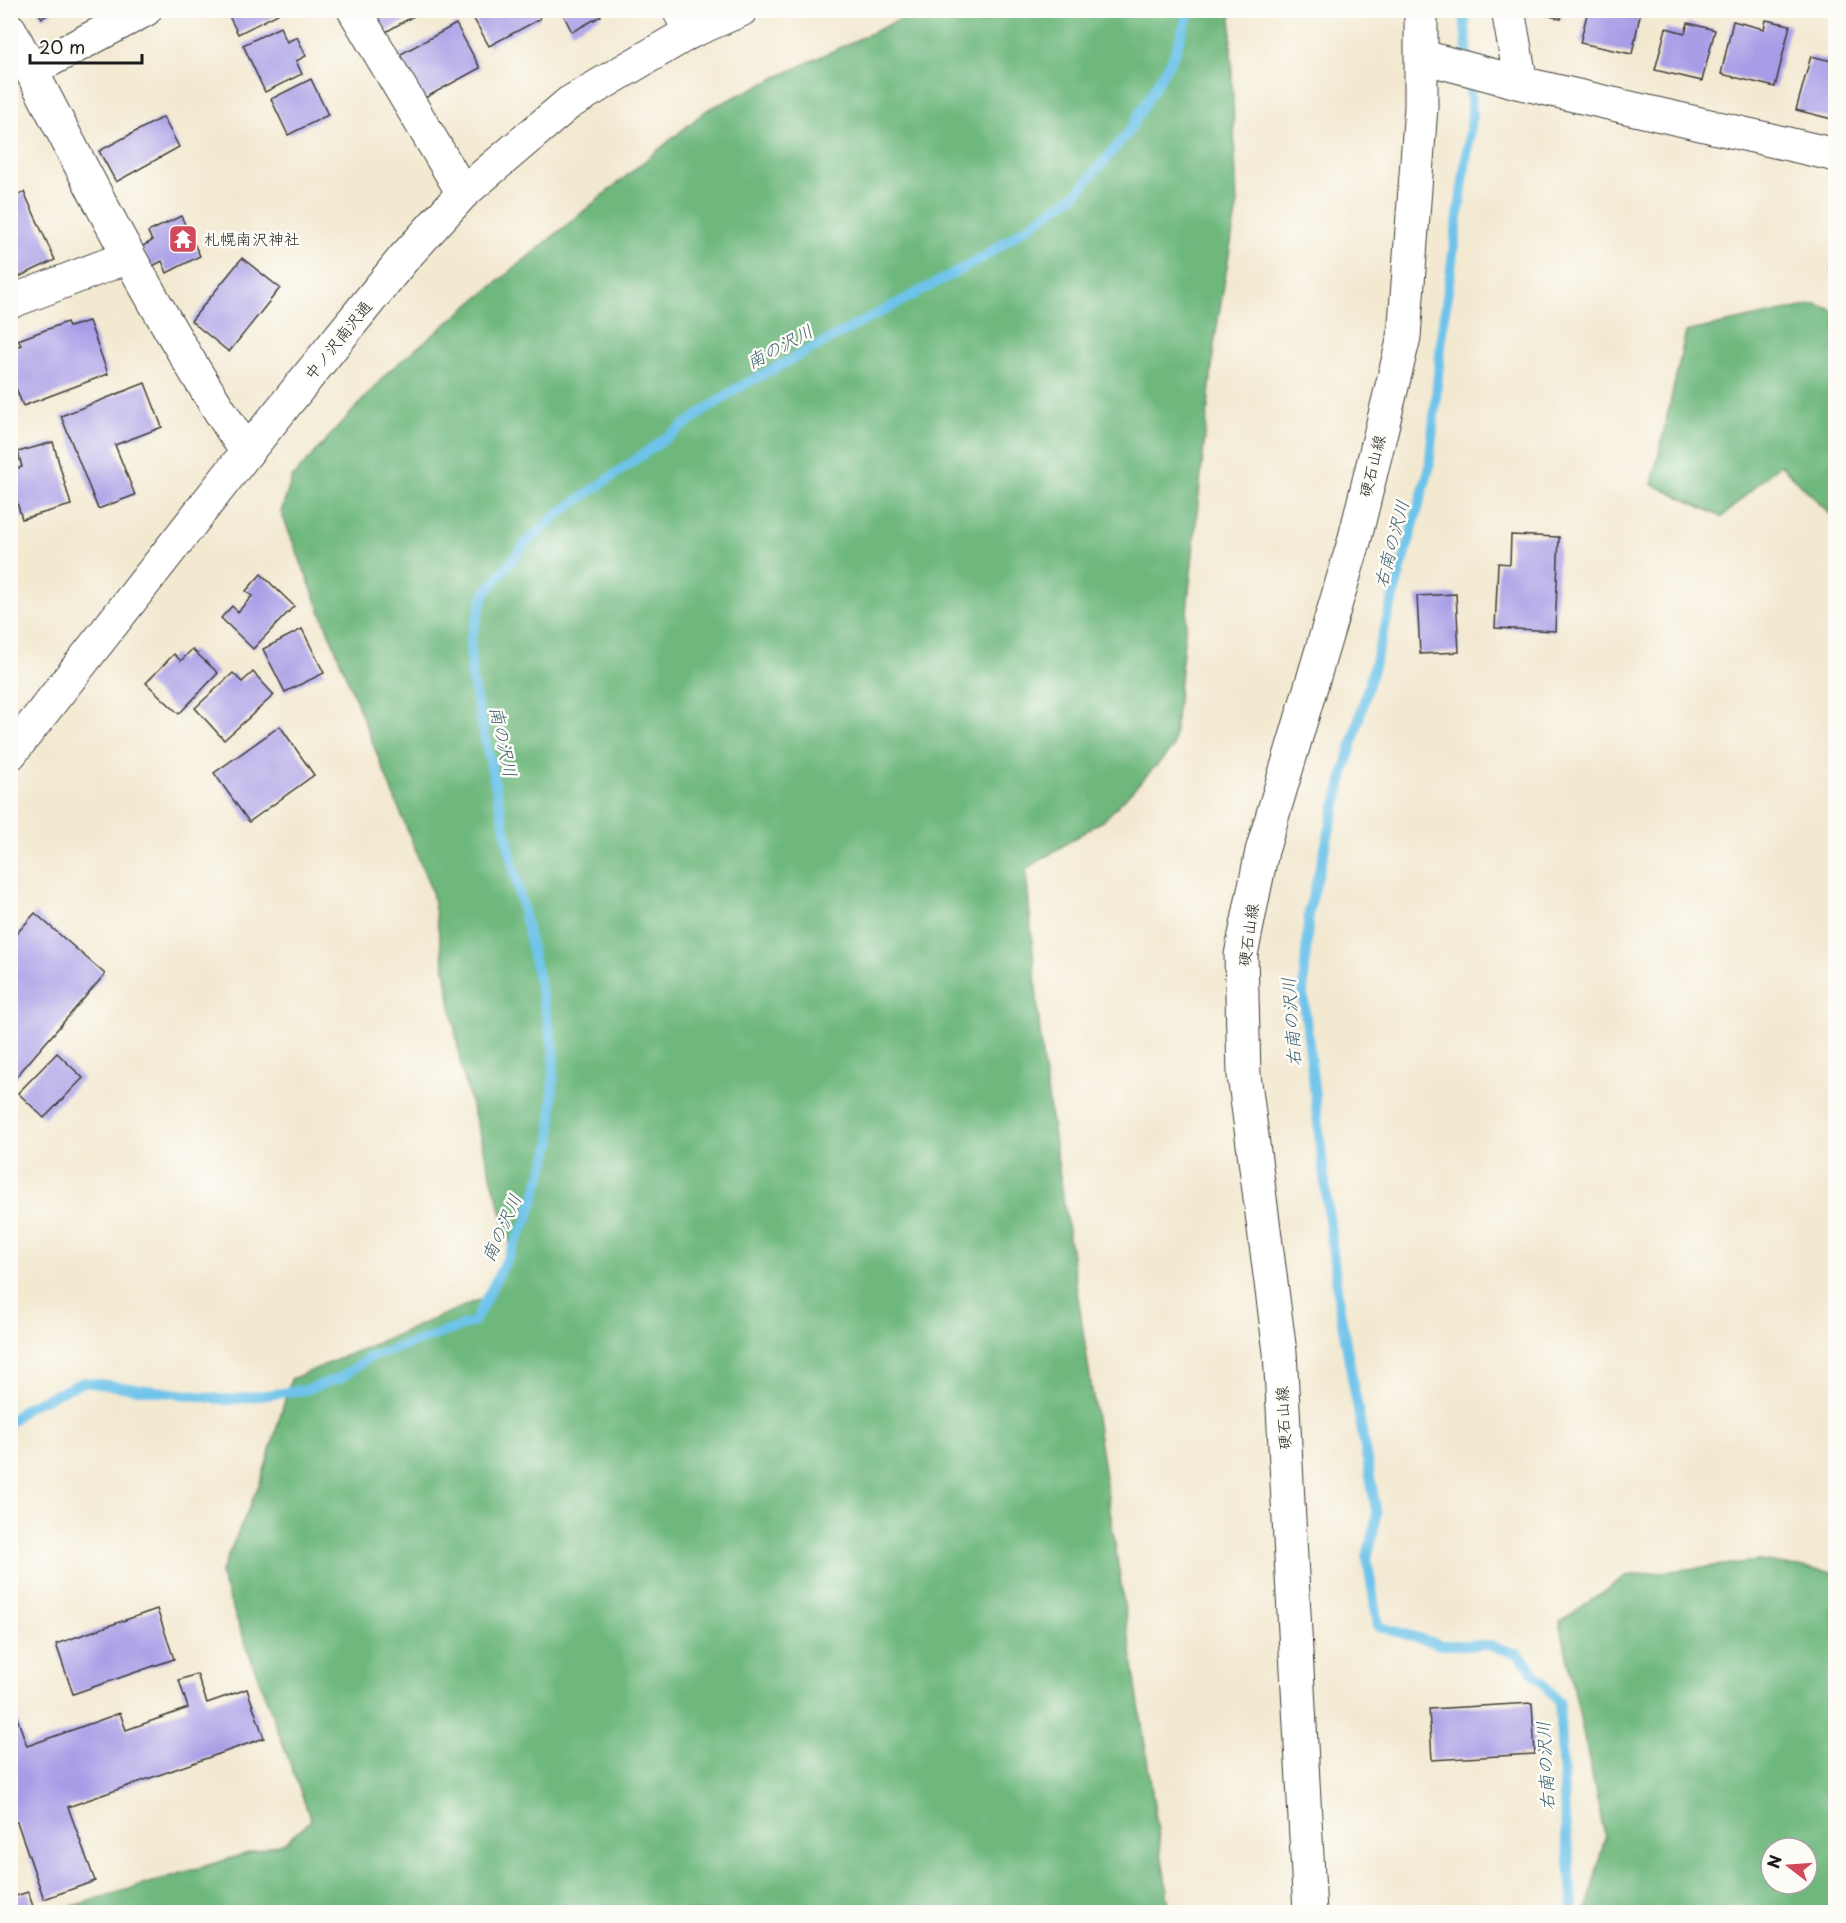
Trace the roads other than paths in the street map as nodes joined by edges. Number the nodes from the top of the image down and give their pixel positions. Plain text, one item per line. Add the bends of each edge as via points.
1 (146, 10) edge
2 (354, 10) edge
3 (741, 10) edge
4 (1421, 10) edge
5 (1508, 10) edge
6 (685, 21) edge
7 (10, 30) edge
8 (1422, 57) junction
9 (31, 70) junction
10 (1521, 83) junction
11 (1836, 155) edge
12 (463, 193) junction
13 (128, 257) junction
14 (10, 302) edge
15 (247, 452) junction
16 (10, 754) edge
17 (1310, 1912) edge

1 - 9 street
2 - 12 street
3 - 6 street, 中ノ沢南沢通
4 - 8 street, 硬石山線
5 - 10 street
6 - 12 street, 中ノ沢南沢通 via 569,103
7 - 9 street
8 - 10 street
8 - 17 street, 硬石山線 via 1404,337 1354,542 1262,851 1241,955 1244,1075 1280,1353
9 - 13 street
10 - 11 street
12 - 15 street, 中ノ沢南沢通 via 403,259
13 - 14 street
13 - 15 street via 210,398
15 - 16 street, 中ノ沢南沢通

